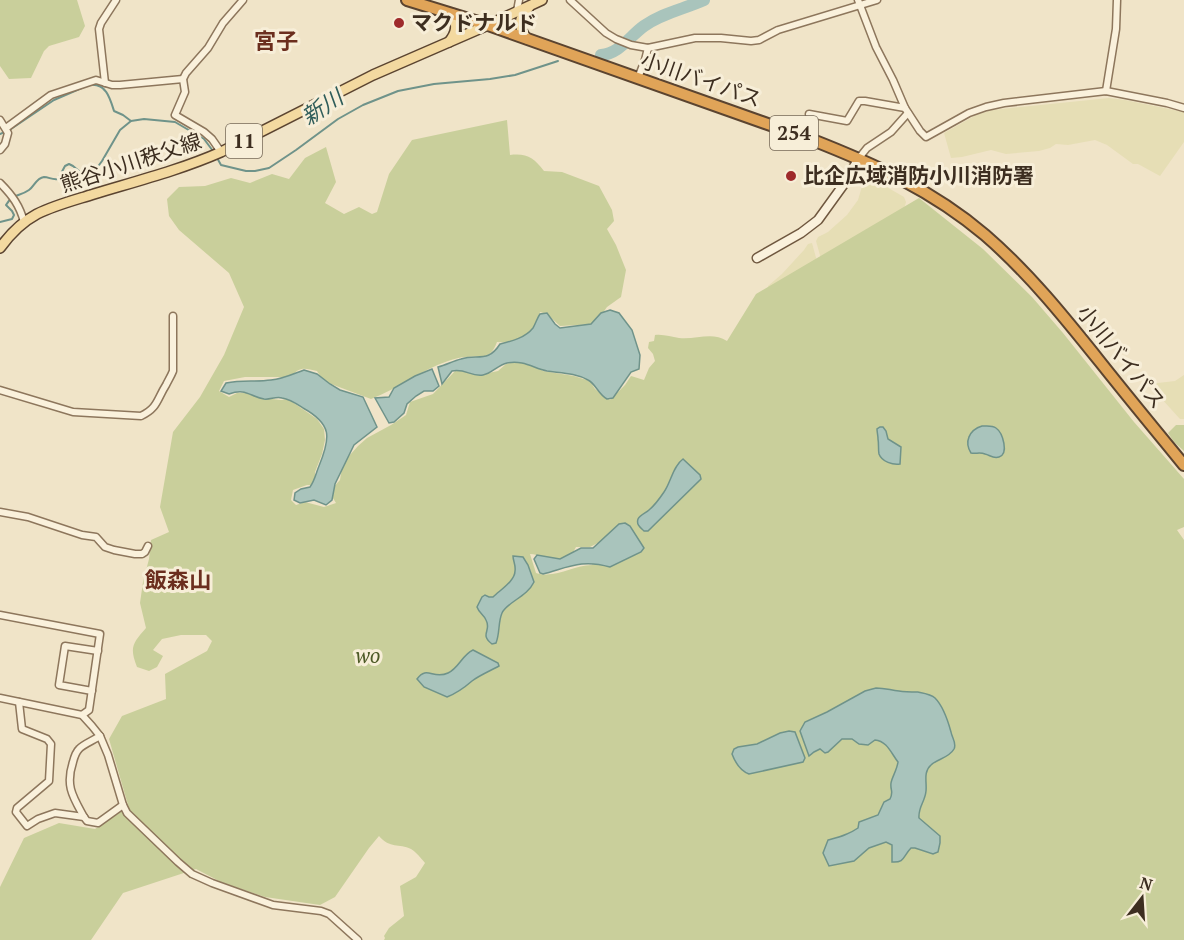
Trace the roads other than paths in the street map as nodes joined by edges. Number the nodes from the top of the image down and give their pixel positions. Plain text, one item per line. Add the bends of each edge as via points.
1 (116, 0) edge
2 (243, 0) edge
3 (407, 0) edge
4 (519, 0) edge
5 (542, 0) edge
6 (570, 0) edge
7 (877, 0) edge
8 (1117, 0) edge
9 (859, 3) edge
10 (530, 5) junction
11 (517, 11) junction
12 (453, 14) junction
13 (488, 26) junction
14 (526, 39) junction
15 (449, 42) junction
16 (648, 48) junction
17 (638, 78) junction
18 (183, 79) junction
19 (105, 83) junction
20 (1106, 91) junction
21 (1184, 108) edge
22 (907, 111) junction
23 (809, 114) dead end
24 (0, 120) edge
25 (6, 128) junction
26 (1, 146) edge
27 (221, 152) junction
28 (859, 158) junction
29 (0, 183) edge
30 (24, 222) junction
31 (0, 248) edge
32 (758, 258) dead end
33 (173, 316) dead end
34 (0, 390) edge
35 (1184, 465) edge
36 (0, 512) edge
37 (148, 546) dead end
38 (0, 615) edge
39 (98, 651) junction
40 (92, 691) junction
41 (0, 698) edge
42 (19, 702) junction
43 (82, 716) junction
44 (100, 736) junction
45 (123, 805) junction
46 (84, 818) junction
47 (358, 940) edge

1 - 19 street via 99,29
2 - 18 street
3 - 12 highway, 小川バイパス / 254
4 - 11 street
5 - 10 main road, 熊谷小川秩父線 / 11
6 - 16 street via 606,33
7 - 9 street
8 - 20 street
9 - 16 street via 759,40 695,38
9 - 22 street
10 - 11 main road, 熊谷小川秩父線 / 11
10 - 14 main road via 520,25
11 - 13 main road, 熊谷小川秩父線 / 11
12 - 13 highway, 小川バイパス / 254
12 - 15 main road via 456,30
13 - 14 highway, 小川バイパス / 254
13 - 15 main road, 熊谷小川秩父線 / 11
14 - 17 highway, 小川バイパス / 254
15 - 27 main road, 熊谷小川秩父線 / 11 via 373,75
16 - 17 street
17 - 28 highway, 小川バイパス / 254
18 - 19 street
18 - 27 street via 185,92 175,116 212,138
19 - 25 street via 87,82 51,95
20 - 21 street
20 - 22 street via 986,107 926,137
22 - 23 street via 859,101 848,121
22 - 28 street via 891,132
24 - 25 street
25 - 26 street via 8,139
27 - 30 main road, 熊谷小川秩父線 / 11 via 54,207
28 - 32 street via 818,220
28 - 35 highway, 小川バイパス / 254 via 921,190 1006,254 1060,311
29 - 30 street via 20,209
30 - 31 main road, 熊谷小川秩父線 / 11
33 - 34 street via 171,378 157,405 141,417 73,412
36 - 37 street via 96,537 114,550 141,554
38 - 39 street via 100,634
39 - 40 street
39 - 40 street via 65,646 58,686
40 - 43 street via 89,710
41 - 42 street
42 - 43 street
42 - 46 street via 22,729 51,744 49,781 16,812 27,826 55,813
43 - 44 street
44 - 45 street
44 - 46 street via 79,748 70,770 72,795
45 - 46 street via 98,823
45 - 47 street via 192,874 273,905 329,914

